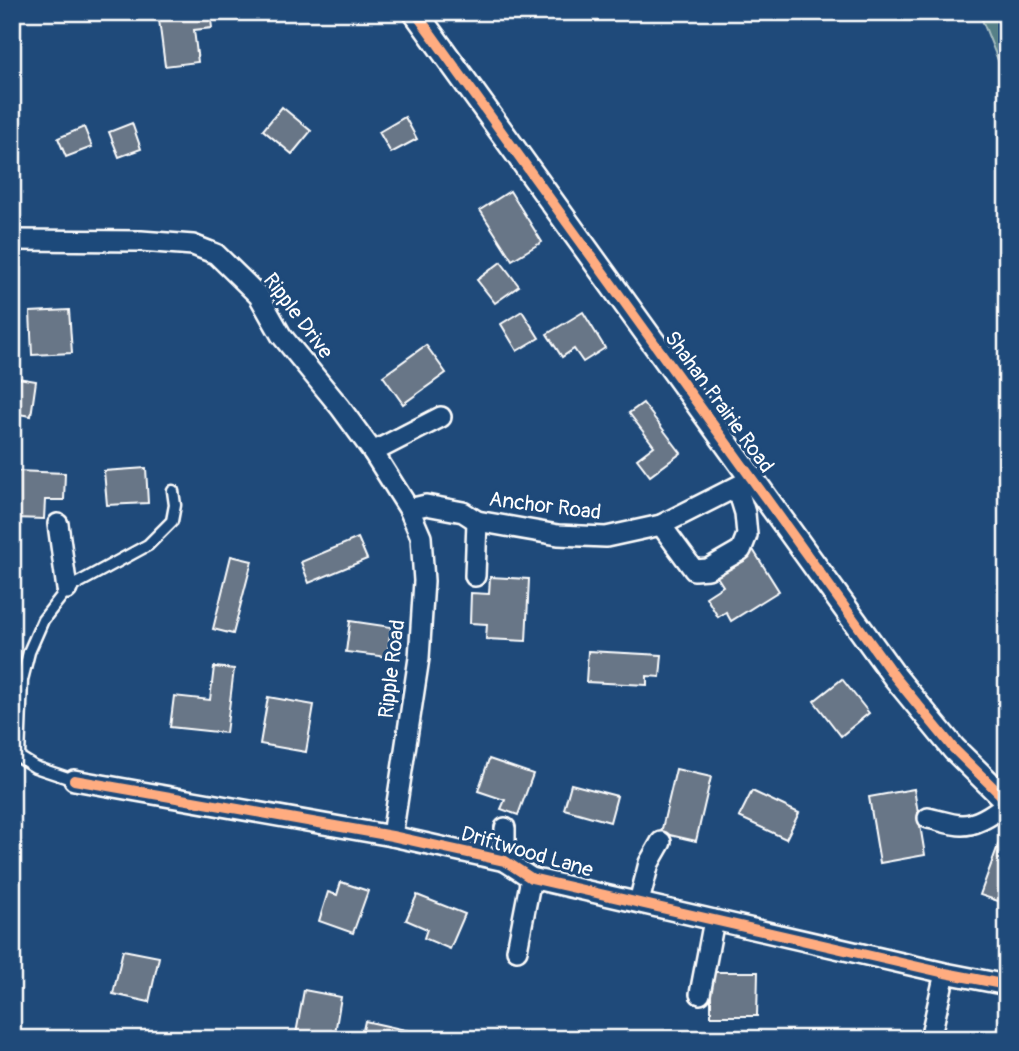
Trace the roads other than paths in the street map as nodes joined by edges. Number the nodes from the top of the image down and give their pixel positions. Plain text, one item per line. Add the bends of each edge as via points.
1 (415, 12) edge
2 (12, 240) edge
3 (441, 417) dead end
4 (373, 452) junction
5 (744, 483) junction
6 (173, 491) dead end
7 (409, 509) junction
8 (477, 522) junction
9 (58, 524) dead end
10 (661, 525) junction
11 (475, 576) dead end
12 (67, 589) junction
13 (74, 780) joint
14 (1007, 802) edge
15 (928, 818) dead end
16 (505, 828) dead end
17 (392, 836) junction
18 (661, 842) dead end
19 (505, 861) junction
20 (531, 878) junction
21 (639, 902) junction
22 (715, 920) junction
23 (517, 950) dead end
24 (945, 973) junction
25 (1007, 985) edge
26 (700, 994) dead end
27 (930, 1039) edge

1 - 5 street, Shahan Prairie Road
2 - 4 street, Ripple Drive via 141,241 193,246 216,254 259,296 281,335
3 - 4 street
4 - 7 street, Ripple Drive
5 - 10 street, Anchor Road
5 - 10 street via 747,535 741,550 708,569 694,570
5 - 14 street, Shahan Prairie Road via 954,749
6 - 12 lane via 172,521 148,545
7 - 8 street, Anchor Road via 426,505 463,512
7 - 17 street, Ripple Road via 421,537 424,581 419,658
8 - 10 street, Anchor Road via 558,535 606,537
8 - 11 street
9 - 12 street
12 - 13 lane via 43,620 29,652 22,680 19,757
13 - 17 street, Driftwood Lane
14 - 15 street via 982,820 962,825
16 - 19 street
17 - 19 street, Driftwood Lane
18 - 21 street via 649,863
19 - 20 street, Driftwood Lane
20 - 21 street, Driftwood Lane
20 - 23 street
21 - 22 street, Driftwood Lane
22 - 24 street, Driftwood Lane
22 - 26 street
24 - 25 street, Driftwood Lane
24 - 27 street

